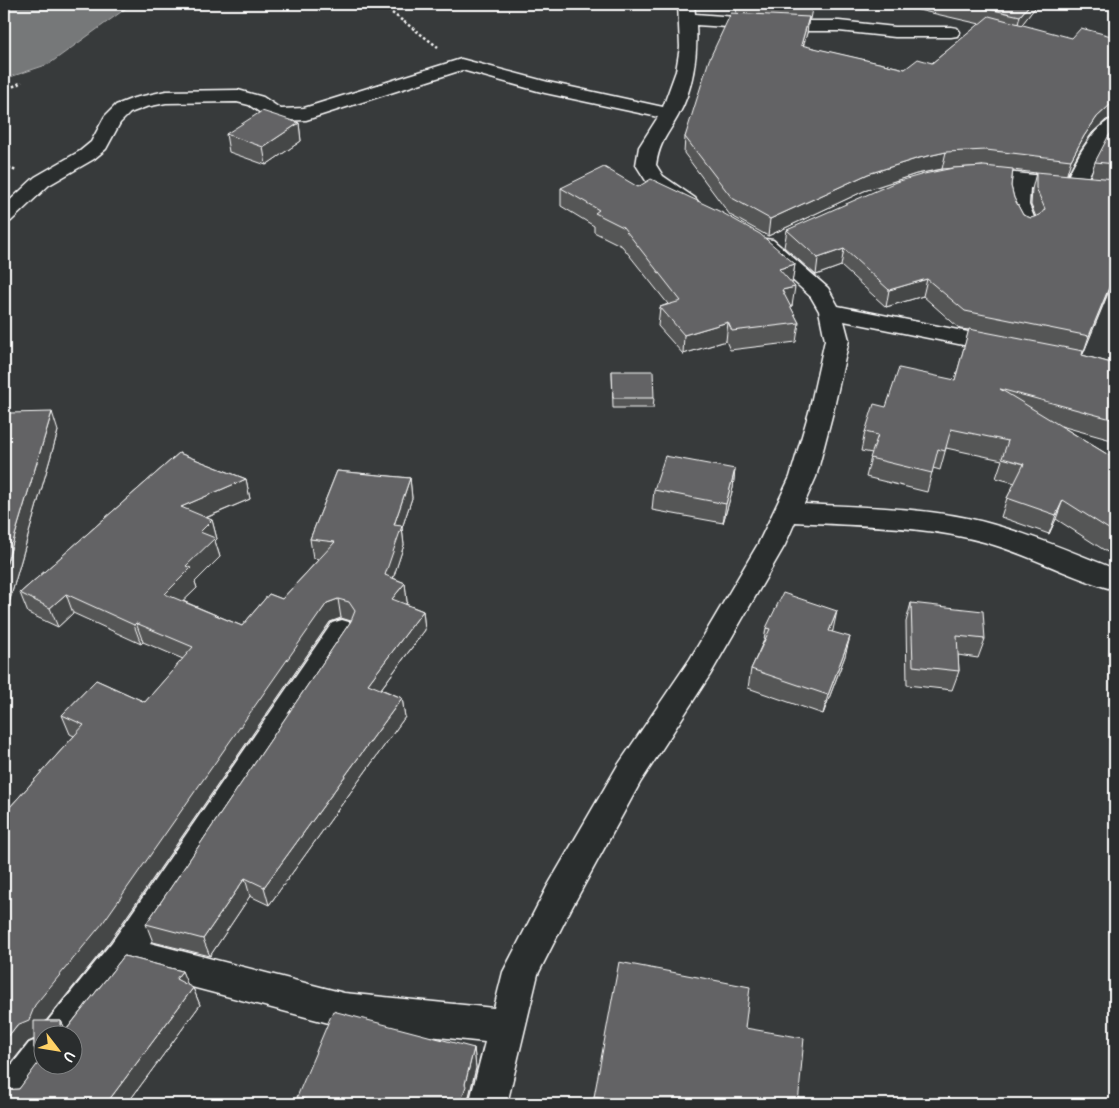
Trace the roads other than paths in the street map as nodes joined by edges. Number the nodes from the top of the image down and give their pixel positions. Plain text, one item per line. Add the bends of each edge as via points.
1 (687, 12) edge
2 (951, 32) dead end
3 (670, 114) junction
4 (1115, 124) edge
5 (959, 175) edge
6 (1022, 181) junction
7 (1074, 185) junction
8 (1099, 186) edge
9 (710, 214) edge
10 (4, 217) edge
11 (1027, 227) edge
12 (742, 232) edge
13 (830, 311) junction
14 (1028, 351) edge
15 (787, 512) junction
16 (1115, 580) edge
17 (342, 631) edge
18 (124, 953) junction
19 (67, 1026) edge
20 (506, 1027) junction
21 (32, 1069) edge
22 (5, 1104) edge
23 (488, 1104) edge

1 - 2 street via 789,26
1 - 3 street via 689,47 686,71
3 - 9 street via 649,148 647,170 665,188
3 - 10 street via 545,87 461,64 306,114 277,115 256,100 238,96 166,96 123,109 112,120 99,145 42,181
4 - 7 street via 1082,164
5 - 6 street via 995,175
6 - 7 street
6 - 11 street via 1017,195 1019,211
7 - 8 street
12 - 13 street via 776,242 820,293
13 - 14 street
13 - 15 street via 836,340 821,412 803,477
15 - 16 street via 946,524 987,533
15 - 20 street via 772,545 700,667 629,774 559,898 521,972
17 - 18 street
18 - 19 street
18 - 20 street via 344,1010
20 - 23 street
21 - 22 street

